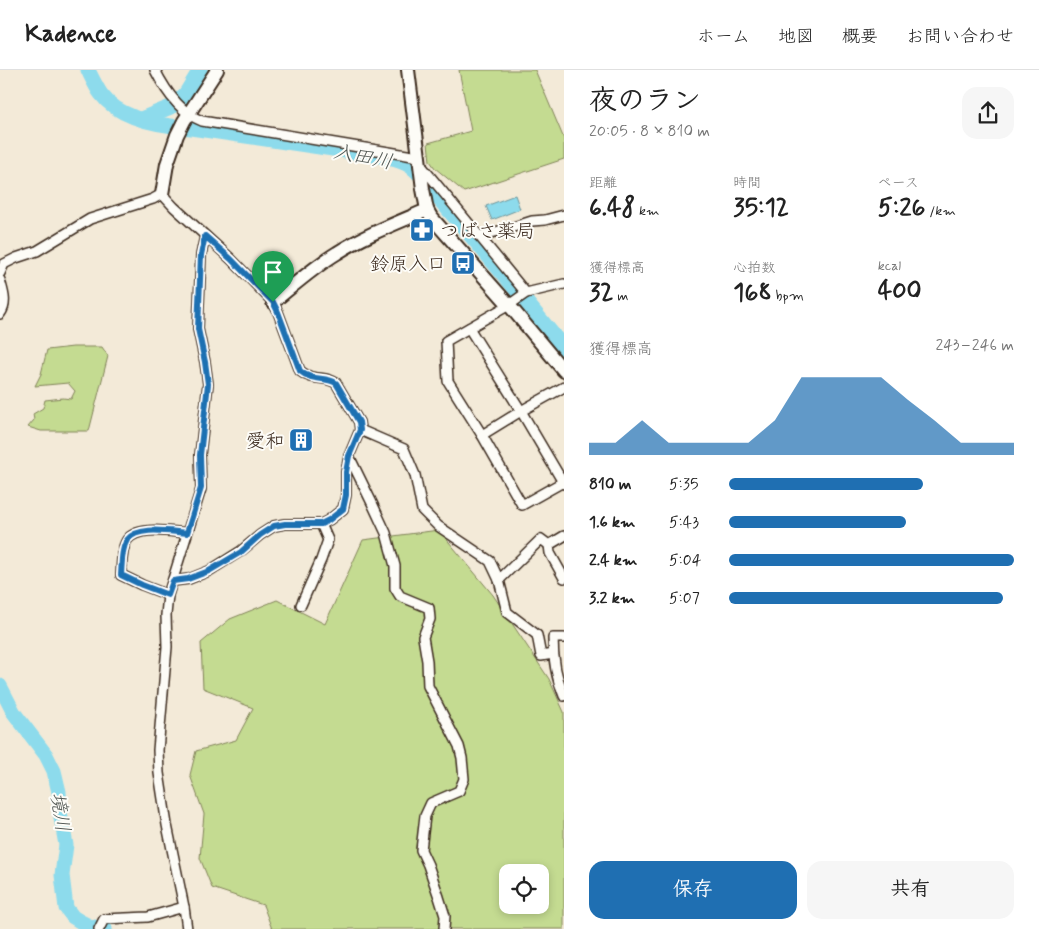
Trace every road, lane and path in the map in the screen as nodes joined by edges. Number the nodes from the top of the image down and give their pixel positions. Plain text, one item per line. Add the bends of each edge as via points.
1 (155, 70) edge
2 (217, 70) edge
3 (408, 70) edge
4 (187, 118) junction
5 (419, 160) junction
6 (162, 194) junction
7 (427, 210) junction
8 (564, 215) edge
9 (205, 236) junction
10 (479, 236) junction
11 (0, 272) edge
12 (0, 280) edge
13 (564, 284) edge
14 (524, 294) junction
15 (273, 302) junction
16 (512, 303) junction
17 (0, 314) edge
18 (469, 328) junction
19 (564, 371) edge
20 (564, 388) edge
21 (521, 411) junction
22 (360, 430) junction
23 (482, 436) junction
24 (349, 456) junction
25 (563, 483) edge
26 (321, 524) junction
27 (187, 533) junction
28 (564, 536) edge
29 (549, 545) junction
30 (564, 578) edge
31 (499, 580) junction
32 (173, 581) junction
33 (168, 595) junction
34 (300, 605) dead end
35 (564, 638) edge
36 (553, 654) junction
37 (564, 696) edge
38 (184, 907) junction
39 (100, 926) edge
40 (187, 929) edge
41 (444, 929) edge

1 - 4 street
2 - 4 street
3 - 5 street
4 - 5 street
4 - 6 street via 167,164
5 - 7 street
5 - 10 street
6 - 9 street
6 - 11 street via 153,200 90,219 37,251 4,264
7 - 15 street via 337,252
7 - 16 street via 436,224
8 - 10 street
9 - 15 street
9 - 27 street via 201,255 198,329 208,384 200,455 201,488
10 - 14 street
12 - 17 street via 4,298
13 - 14 street
14 - 16 street
15 - 22 street via 300,371 313,378 336,383 359,422
16 - 18 street
16 - 19 street
18 - 21 street
18 - 23 street via 446,341 448,381
20 - 21 street
21 - 23 street
21 - 25 street
22 - 24 street
22 - 31 street via 404,449 415,475 422,510 438,526 490,561
23 - 25 street via 522,505
24 - 26 street via 343,509
24 - 41 street via 386,533 395,566 395,588 400,596 429,608 430,619 423,637 428,686 462,758 464,779 459,791 432,803 425,816 421,850 439,896
26 - 32 street via 274,526 241,552 209,571
26 - 34 street via 328,540
27 - 32 street
27 - 33 street via 144,531 135,534 127,541 122,555 121,575
28 - 29 street
29 - 30 street
29 - 31 street via 541,539
31 - 36 street via 507,612 537,636 542,656
32 - 33 street
33 - 38 street via 159,773
35 - 36 street via 553,638
36 - 37 street
38 - 39 street via 148,917 104,919
38 - 40 street

